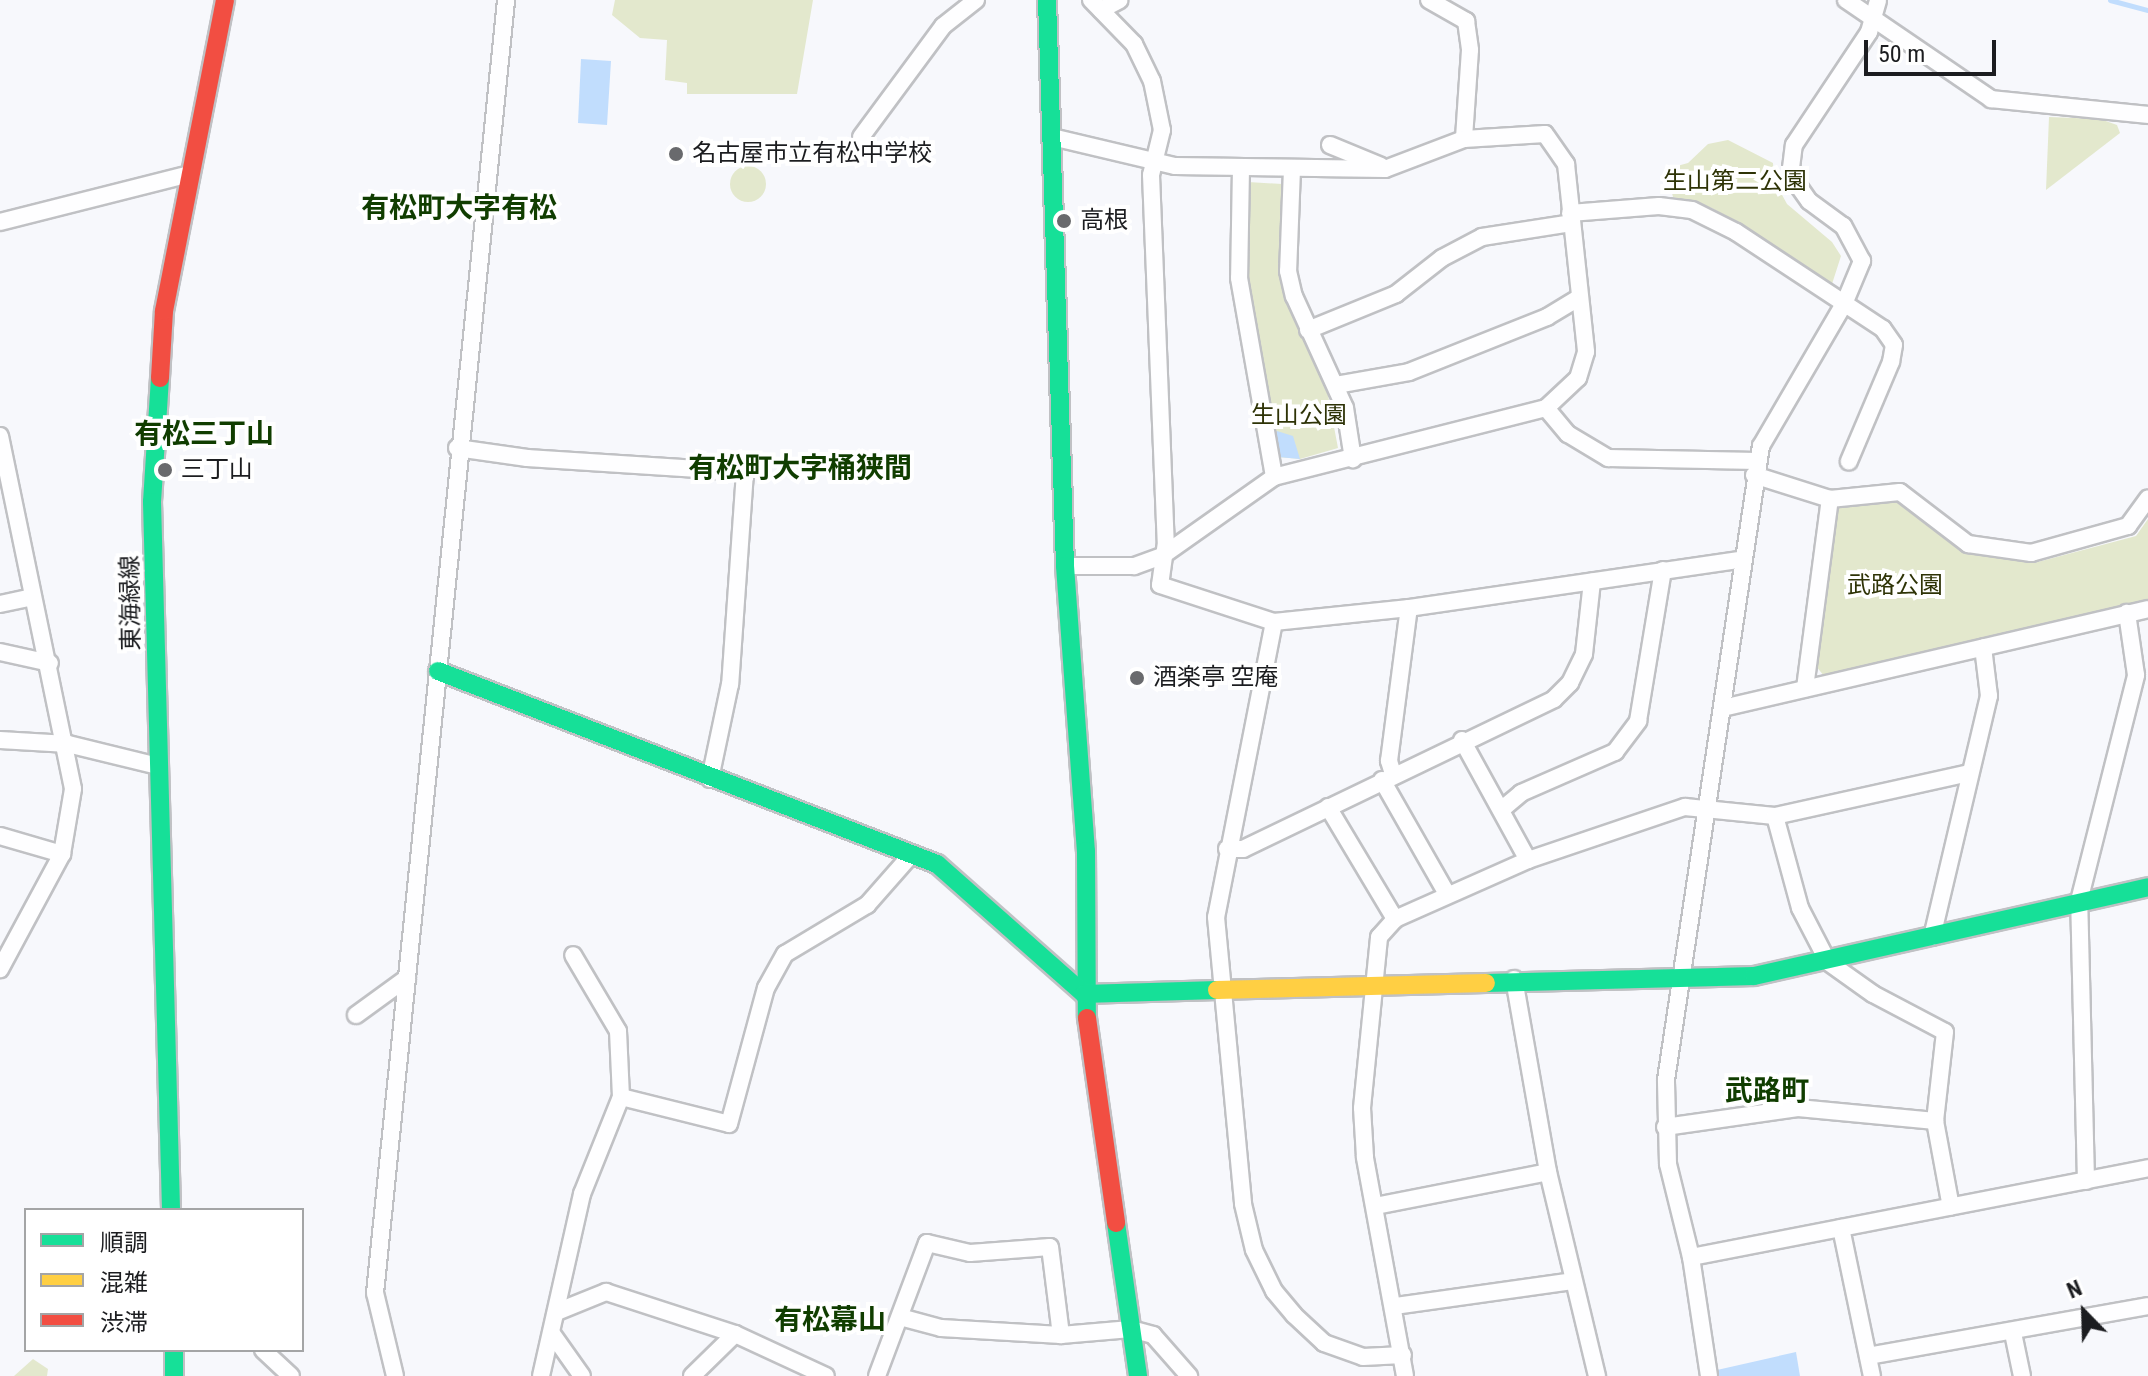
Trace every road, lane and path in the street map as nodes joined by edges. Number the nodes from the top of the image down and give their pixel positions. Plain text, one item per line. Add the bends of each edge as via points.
1 (225, 0) edge
2 (506, 0) edge
3 (976, 0) edge
4 (1047, 0) edge
5 (1120, 0) edge
6 (1429, 0) edge
7 (1846, 0) edge
8 (1878, 0) edge
9 (1096, 5) edge
10 (1873, 21) junction
11 (2148, 115) edge
12 (861, 137) dead end
13 (1052, 137) junction
14 (1464, 139) junction
15 (1330, 145) dead end
16 (1157, 163) junction
17 (1241, 168) junction
18 (1292, 169) junction
19 (1385, 169) junction
20 (190, 174) junction
21 (1570, 218) junction
22 (0, 222) edge
23 (1579, 298) junction
24 (1844, 304) junction
25 (1308, 330) junction
26 (1336, 385) junction
27 (1546, 408) junction
28 (0, 436) edge
29 (457, 448) junction
30 (1353, 459) junction
31 (1849, 461) dead end
32 (1755, 468) junction
33 (1274, 477) junction
34 (2148, 498) edge
35 (1830, 499) junction
36 (1162, 556) junction
37 (1743, 559) junction
38 (1065, 566) junction
39 (1663, 570) junction
40 (1592, 581) junction
41 (32, 597) junction
42 (0, 604) edge
43 (1409, 608) junction
44 (2148, 609) edge
45 (2127, 613) junction
46 (1274, 622) junction
47 (1983, 647) junction
48 (0, 652) edge
49 (50, 663) junction
50 (438, 671) junction
51 (1805, 688) junction
52 (1723, 708) junction
53 (0, 740) edge
54 (1462, 740) junction
55 (68, 744) junction
56 (158, 766) junction
57 (1969, 773) junction
58 (1387, 777) junction
59 (710, 779) junction
60 (1328, 807) junction
61 (1706, 807) junction
62 (1501, 810) junction
63 (1775, 816) junction
64 (0, 836) edge
65 (1227, 849) junction
66 (62, 854) junction
67 (911, 855) junction
68 (1528, 860) junction
69 (2148, 887) edge
70 (1447, 894) junction
71 (2079, 901) junction
72 (1395, 919) junction
73 (1932, 937) junction
74 (573, 955) dead end
75 (1828, 962) junction
76 (0, 969) edge
77 (407, 978) junction
78 (1680, 978) junction
79 (1514, 979) junction
80 (1373, 984) junction
81 (1224, 987) junction
82 (1084, 994) junction
83 (356, 1015) dead end
84 (621, 1097) junction
85 (1935, 1121) junction
86 (1665, 1127) junction
87 (2148, 1168) edge
88 (1548, 1172) junction
89 (2086, 1181) junction
90 (1375, 1206) junction
91 (1951, 1207) junction
92 (171, 1208) edge
93 (1841, 1228) junction
94 (1691, 1257) junction
95 (1573, 1281) junction
96 (1395, 1306) junction
97 (2148, 1306) edge
98 (559, 1311) junction
99 (900, 1317) junction
100 (1131, 1329) junction
101 (2013, 1333) junction
102 (735, 1334) junction
103 (553, 1335) junction
104 (1061, 1335) junction
105 (174, 1352) edge
106 (265, 1352) edge
107 (1403, 1355) junction
108 (1868, 1356) junction
109 (174, 1376) edge
110 (291, 1376) edge
111 (395, 1376) edge
112 (541, 1376) edge
113 (582, 1376) edge
114 (692, 1376) edge
115 (826, 1376) edge
116 (877, 1376) edge
117 (1138, 1376) edge
118 (1189, 1376) edge
119 (1405, 1376) edge
120 (1597, 1376) edge
121 (1709, 1376) edge
122 (1872, 1376) edge
123 (2022, 1376) edge

1 - 20 street, 東海緑線
2 - 29 street
3 - 12 street via 943,26
4 - 13 street
5 - 9 street
6 - 14 street via 1466,21 1470,50
7 - 10 street
8 - 10 street
9 - 16 street via 1134,44 1152,81 1162,130
10 - 11 street via 1991,99
10 - 24 street via 1794,145 1797,184 1860,248 1862,261
13 - 16 street
13 - 38 street
14 - 19 street
14 - 21 street via 1545,134 1566,164
15 - 19 street
16 - 17 street
16 - 36 street via 1151,175 1166,542
17 - 18 street
17 - 33 street via 1239,278
18 - 19 street
18 - 25 street via 1288,271
20 - 22 street
20 - 56 street, 東海緑線 via 164,311 153,484
21 - 23 street
21 - 24 street via 1659,206 1692,210 1736,232
21 - 25 street via 1482,237 1442,258 1396,294
23 - 26 street via 1547,317 1409,372
23 - 27 street via 1583,364 1578,378
24 - 31 street via 1883,329 1894,345
24 - 32 street via 1761,446
25 - 26 street
26 - 30 street
27 - 30 street
27 - 32 street via 1568,434 1608,458
28 - 41 street
29 - 50 street
29 - 59 street via 527,458 745,472 730,684
30 - 33 street
32 - 35 street
32 - 37 street
33 - 36 street
34 - 35 street via 2128,526 2031,553 1968,544 1900,492
35 - 51 street
36 - 38 street via 1134,566
36 - 46 street via 1160,585
37 - 39 street
37 - 52 street
38 - 82 street via 1086,851
39 - 40 street
39 - 62 street via 1638,721 1615,752 1521,793
40 - 43 street
40 - 54 street via 1584,654 1570,683 1536,710
41 - 42 street
41 - 49 street
43 - 46 street
43 - 58 street
44 - 45 street
45 - 47 street
45 - 71 street via 2136,675
46 - 65 street
47 - 51 street
47 - 57 street via 1989,696
48 - 49 street
49 - 55 street
50 - 59 street
50 - 77 street
51 - 52 street
52 - 61 street
53 - 55 street
54 - 58 street
54 - 62 street
55 - 56 street
55 - 66 street via 73,789
56 - 92 street, 東海緑線
57 - 63 street
57 - 73 street
58 - 60 street
58 - 70 street
59 - 67 street
60 - 65 street via 1243,849
60 - 72 street
61 - 63 street
61 - 68 street via 1685,807
61 - 78 street
62 - 68 street
63 - 75 street via 1800,908
64 - 66 street
65 - 81 street via 1216,917
66 - 76 street
67 - 82 street via 937,864
67 - 84 street via 867,905 785,954 766,988 729,1124
68 - 70 street
69 - 71 street
70 - 72 street
71 - 73 street
71 - 89 street
72 - 80 street via 1379,937
73 - 75 street
74 - 84 street via 618,1031
75 - 78 street via 1754,976
75 - 85 street via 1873,994 1945,1032
77 - 83 street
77 - 111 street via 375,1293
78 - 79 street
78 - 86 street
79 - 80 street
79 - 88 street
80 - 81 street
80 - 90 street via 1362,1108
81 - 82 street
81 - 107 street via 1243,1204 1254,1250 1274,1291 1324,1343 1363,1357
82 - 100 street
84 - 98 street via 582,1194
85 - 86 street via 1798,1108
85 - 91 street
86 - 94 street via 1668,1164
87 - 89 street
88 - 90 street
88 - 95 street
89 - 91 street
90 - 96 street
91 - 93 street
93 - 94 street
93 - 108 street
94 - 121 street
95 - 96 street
95 - 120 street
96 - 107 street
97 - 101 street
98 - 102 street via 606,1292
98 - 103 street
99 - 104 street via 941,1328
99 - 104 street via 927,1243 970,1253 1050,1247
99 - 116 street
100 - 104 street
100 - 117 street
100 - 118 street via 1153,1335
101 - 108 street
101 - 123 street
102 - 114 street
102 - 115 street
103 - 112 street
103 - 113 street
105 - 109 street
106 - 110 street
107 - 119 street
108 - 122 street

